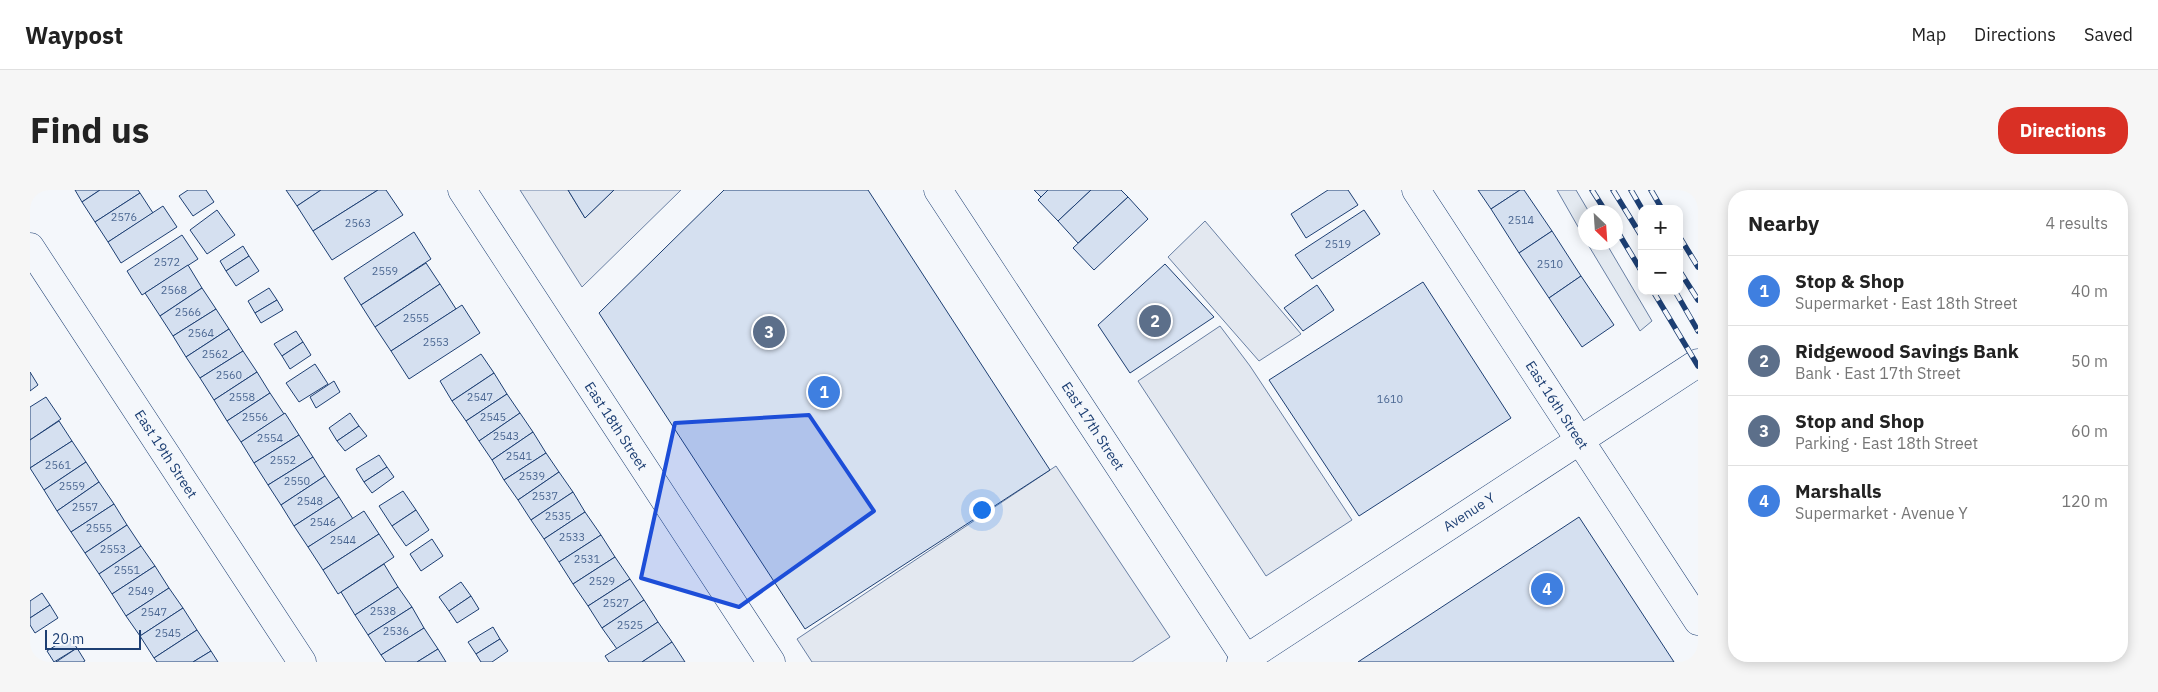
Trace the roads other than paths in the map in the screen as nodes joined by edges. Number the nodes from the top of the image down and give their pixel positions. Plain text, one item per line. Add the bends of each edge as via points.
1 (462, 190) edge
2 (938, 190) edge
3 (1416, 190) edge
4 (30, 247) edge
5 (1698, 363) edge
6 (1580, 440) junction
7 (1698, 621) edge
8 (1245, 661) edge
9 (302, 662) edge
10 (771, 662) edge

1 - 10 street, East 18th Street
2 - 8 street, East 17th Street
3 - 6 street, East 16th Street
4 - 9 street, East 19th Street
5 - 6 street, Avenue Y
6 - 7 street, East 16th Street
6 - 8 street, Avenue Y

